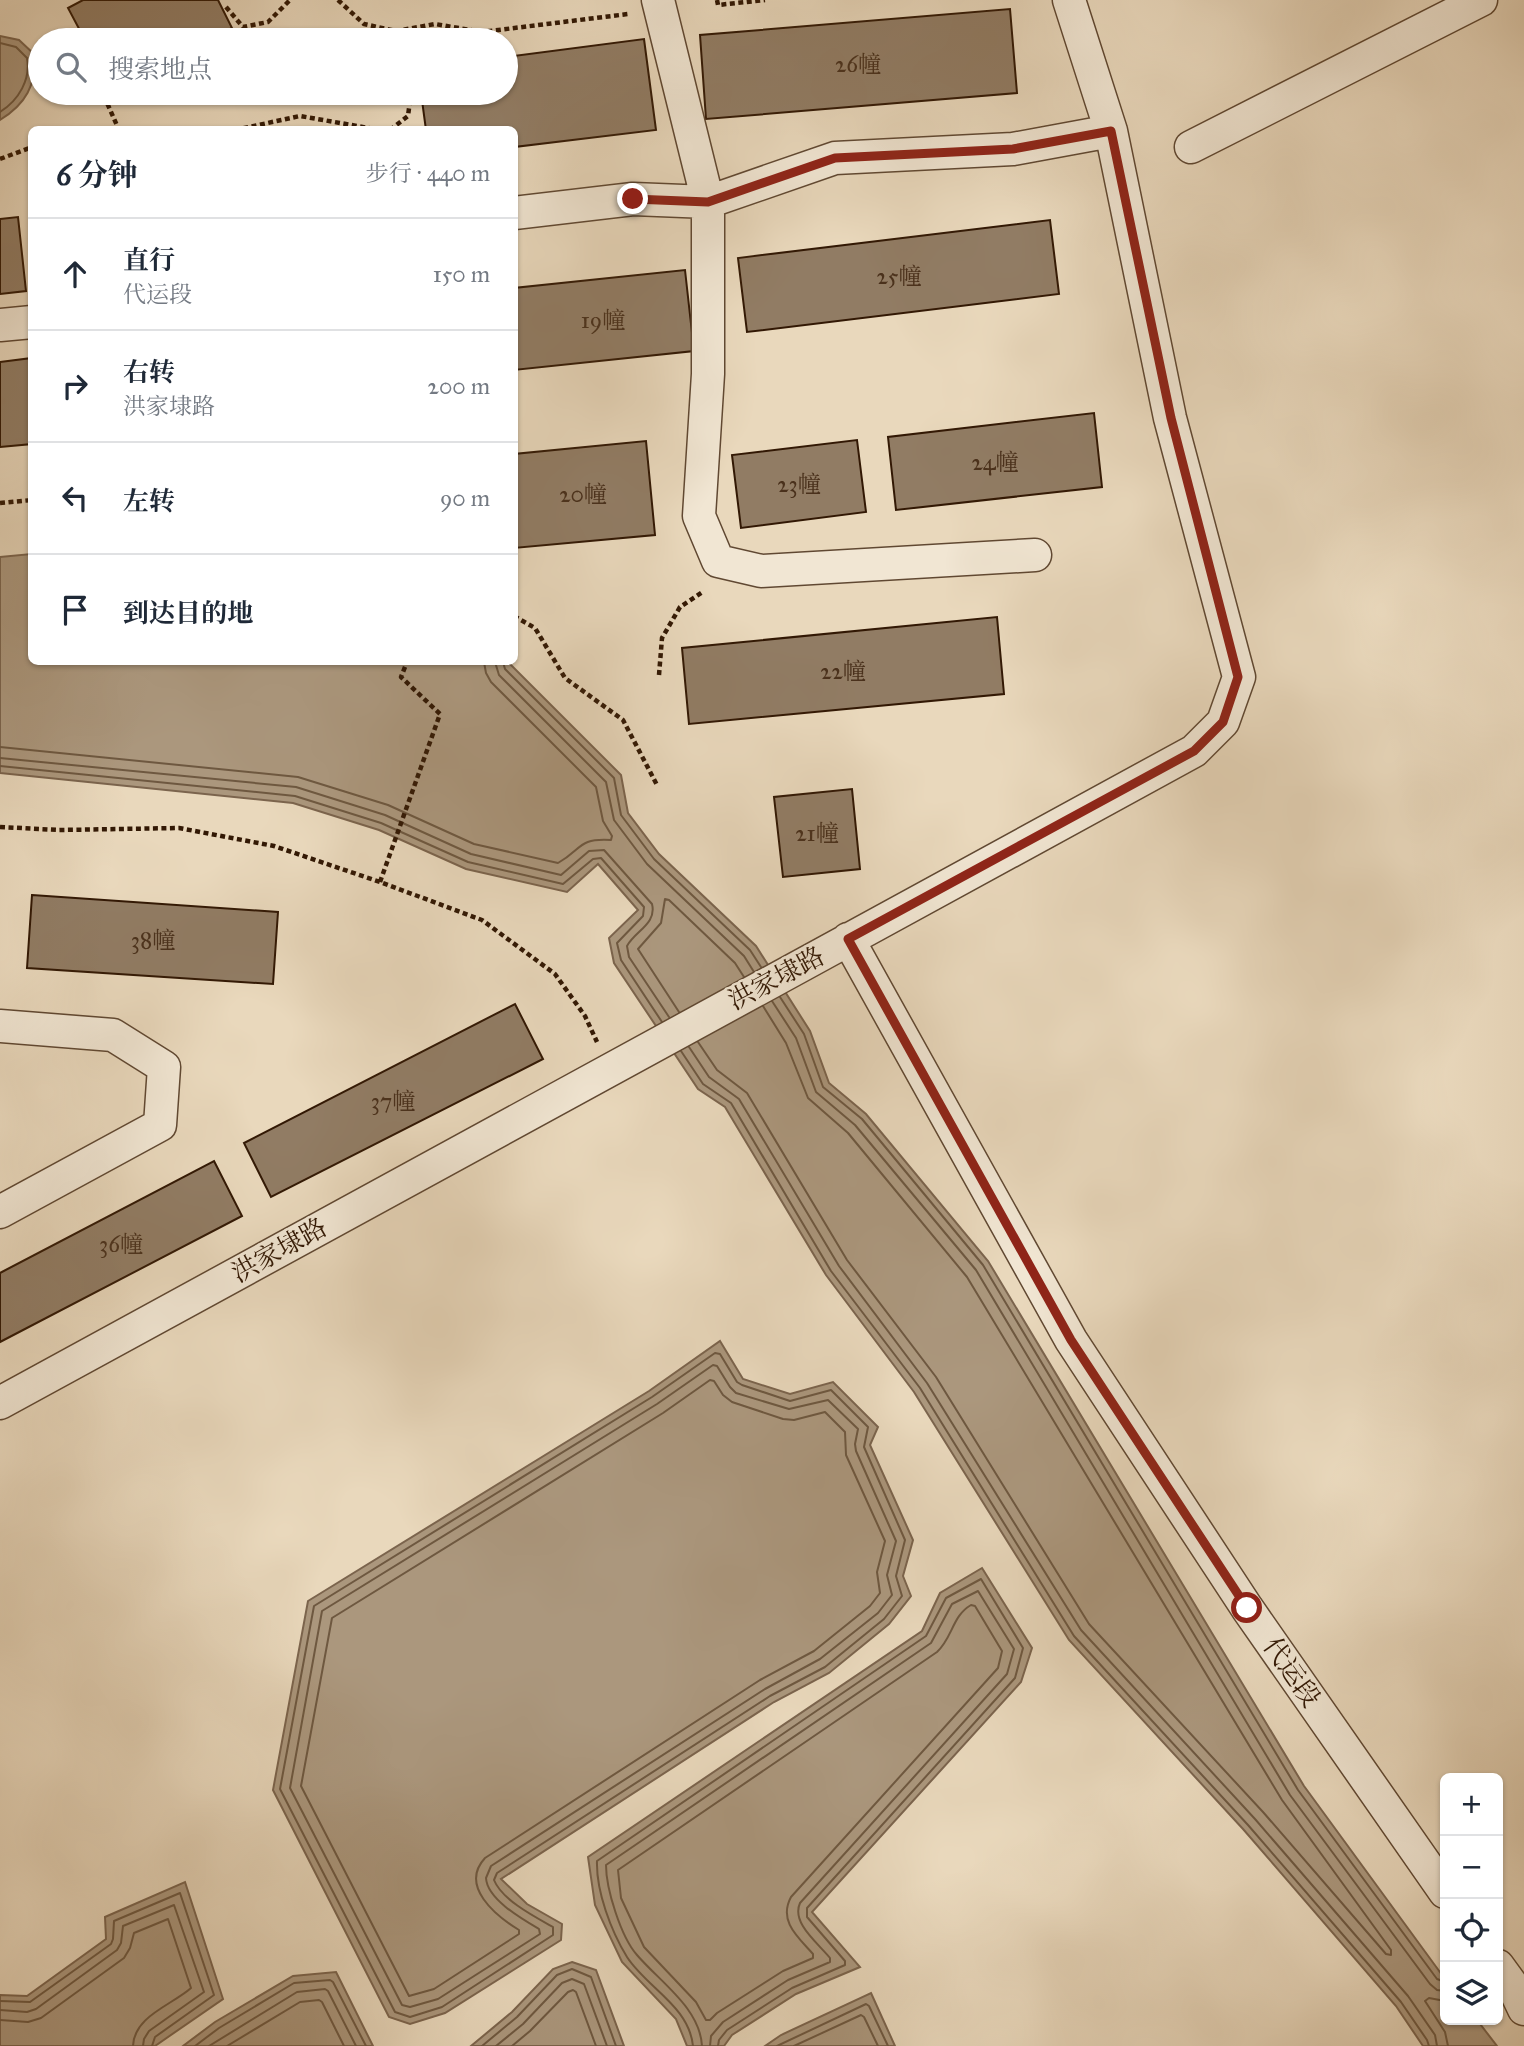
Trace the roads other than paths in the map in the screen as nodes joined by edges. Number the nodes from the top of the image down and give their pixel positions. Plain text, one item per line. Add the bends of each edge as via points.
1 (1069, 0) edge
2 (1481, 0) edge
3 (646, 5) edge
4 (1111, 131) junction
5 (1191, 147) dead end
6 (708, 202) junction
7 (518, 213) edge
8 (28, 322) edge
9 (0, 325) edge
10 (1035, 555) dead end
11 (848, 939) junction
12 (0, 1026) edge
13 (0, 1212) edge
14 (0, 1403) edge
15 (1440, 1885) edge
16 (1503, 1973) edge
17 (1524, 2009) edge

1 - 4 street, 洪家埭路
2 - 5 street
3 - 6 street
4 - 6 street via 1013,149 835,158
4 - 11 street, 洪家埭路 via 1171,418 1238,677 1223,722 1194,751
6 - 7 street via 633,199
6 - 10 street via 708,374 699,516 719,561 761,571
8 - 9 street
11 - 14 street, 洪家埭路
11 - 15 street, 代运段 via 1071,1340 1247,1608
12 - 13 street via 113,1035 164,1067 160,1125
16 - 17 street

